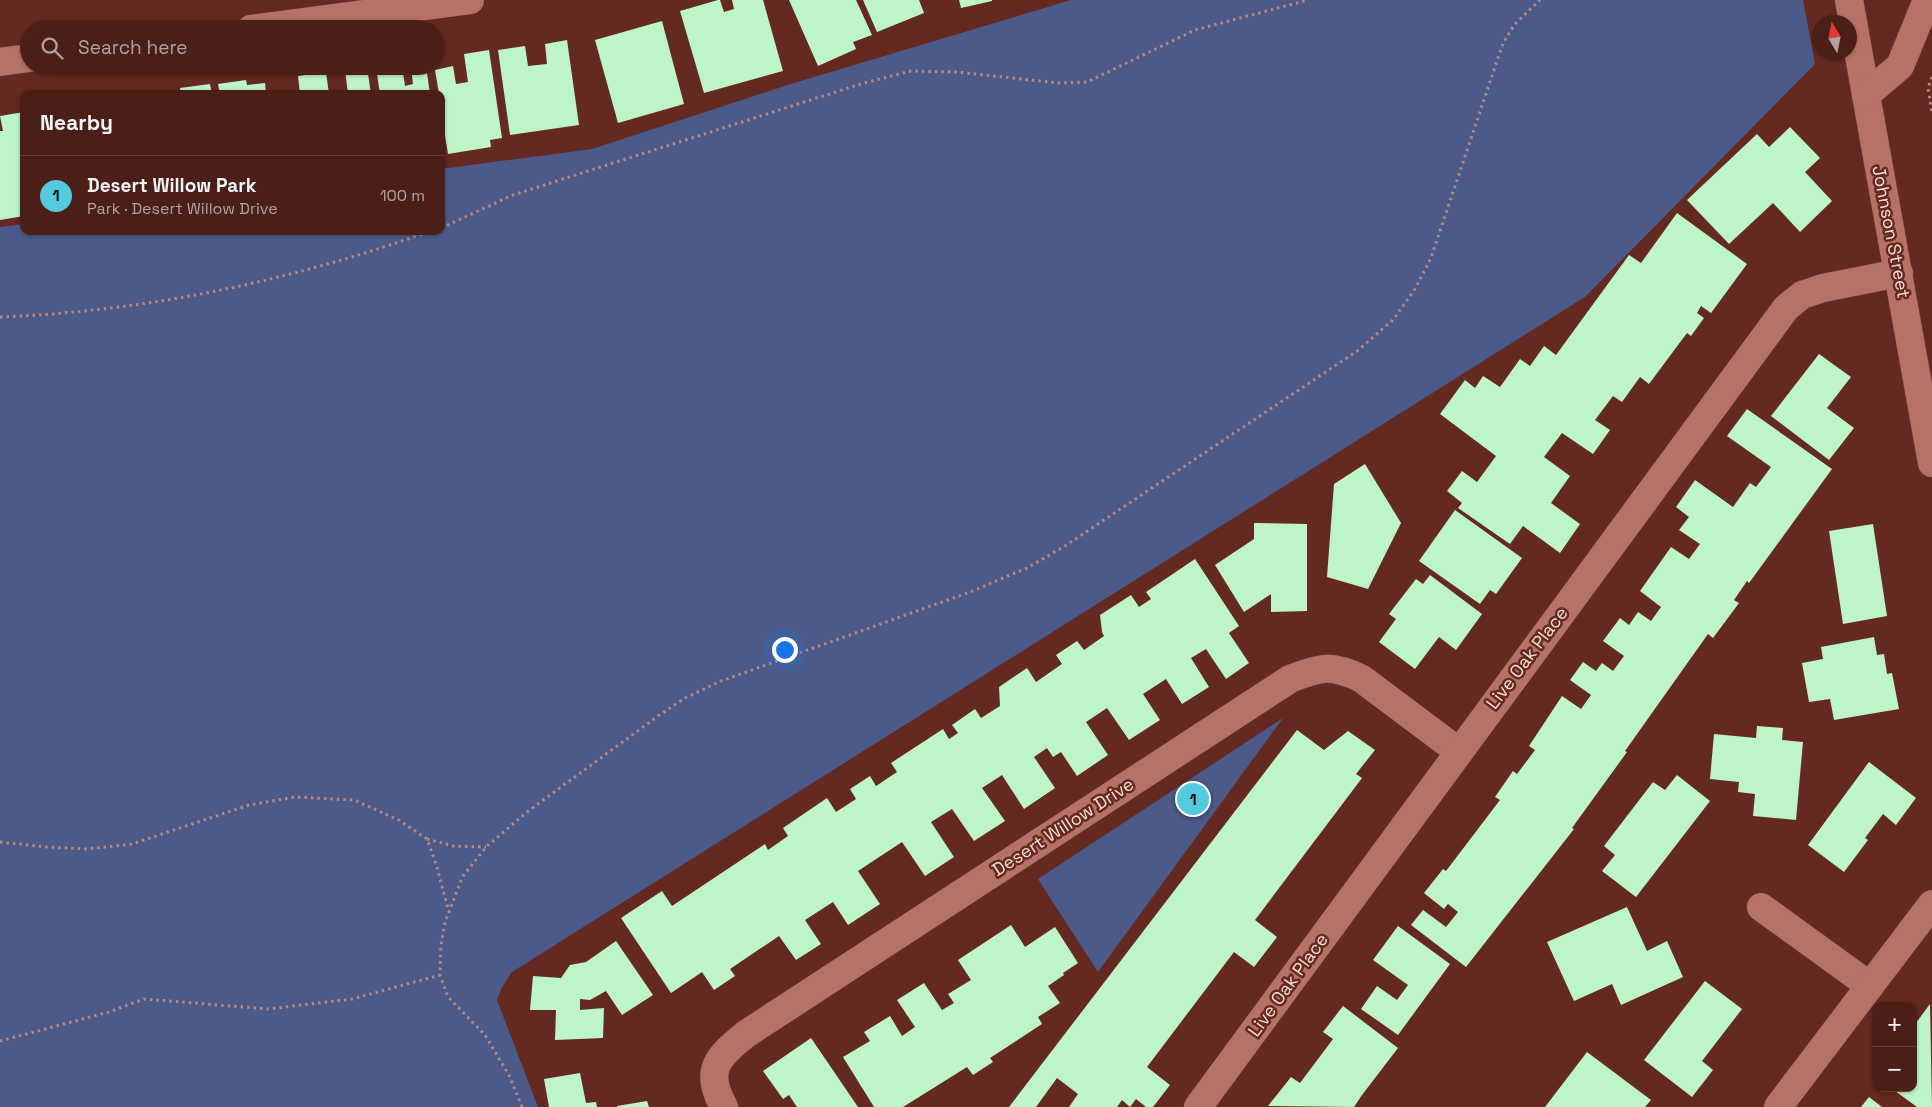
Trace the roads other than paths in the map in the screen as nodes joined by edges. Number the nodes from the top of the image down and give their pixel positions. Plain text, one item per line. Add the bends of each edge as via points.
1 (470, 0) edge
2 (1849, 0) edge
3 (1927, 0) edge
4 (319, 20) edge
5 (20, 59) edge
6 (0, 62) edge
7 (1866, 95) junction
8 (1900, 273) junction
9 (1932, 464) edge
10 (1458, 751) junction
11 (1932, 904) edge
12 (1761, 907) dead end
13 (1870, 986) junction
14 (724, 1107) edge
15 (1198, 1107) edge
16 (1778, 1107) edge

1 - 4 street
2 - 7 street, Johnson Street
3 - 7 street via 1900,66
5 - 6 street
7 - 8 street, Johnson Street
8 - 9 street, Johnson Street
8 - 10 street, Live Oak Place via 1823,288 1802,295 1786,308
10 - 14 street, Desert Willow Drive via 1362,679 1346,671 1326,667 1290,679 746,1034 721,1055 713,1076 717,1096
10 - 15 street, Live Oak Place
11 - 13 street
12 - 13 street
13 - 16 street

